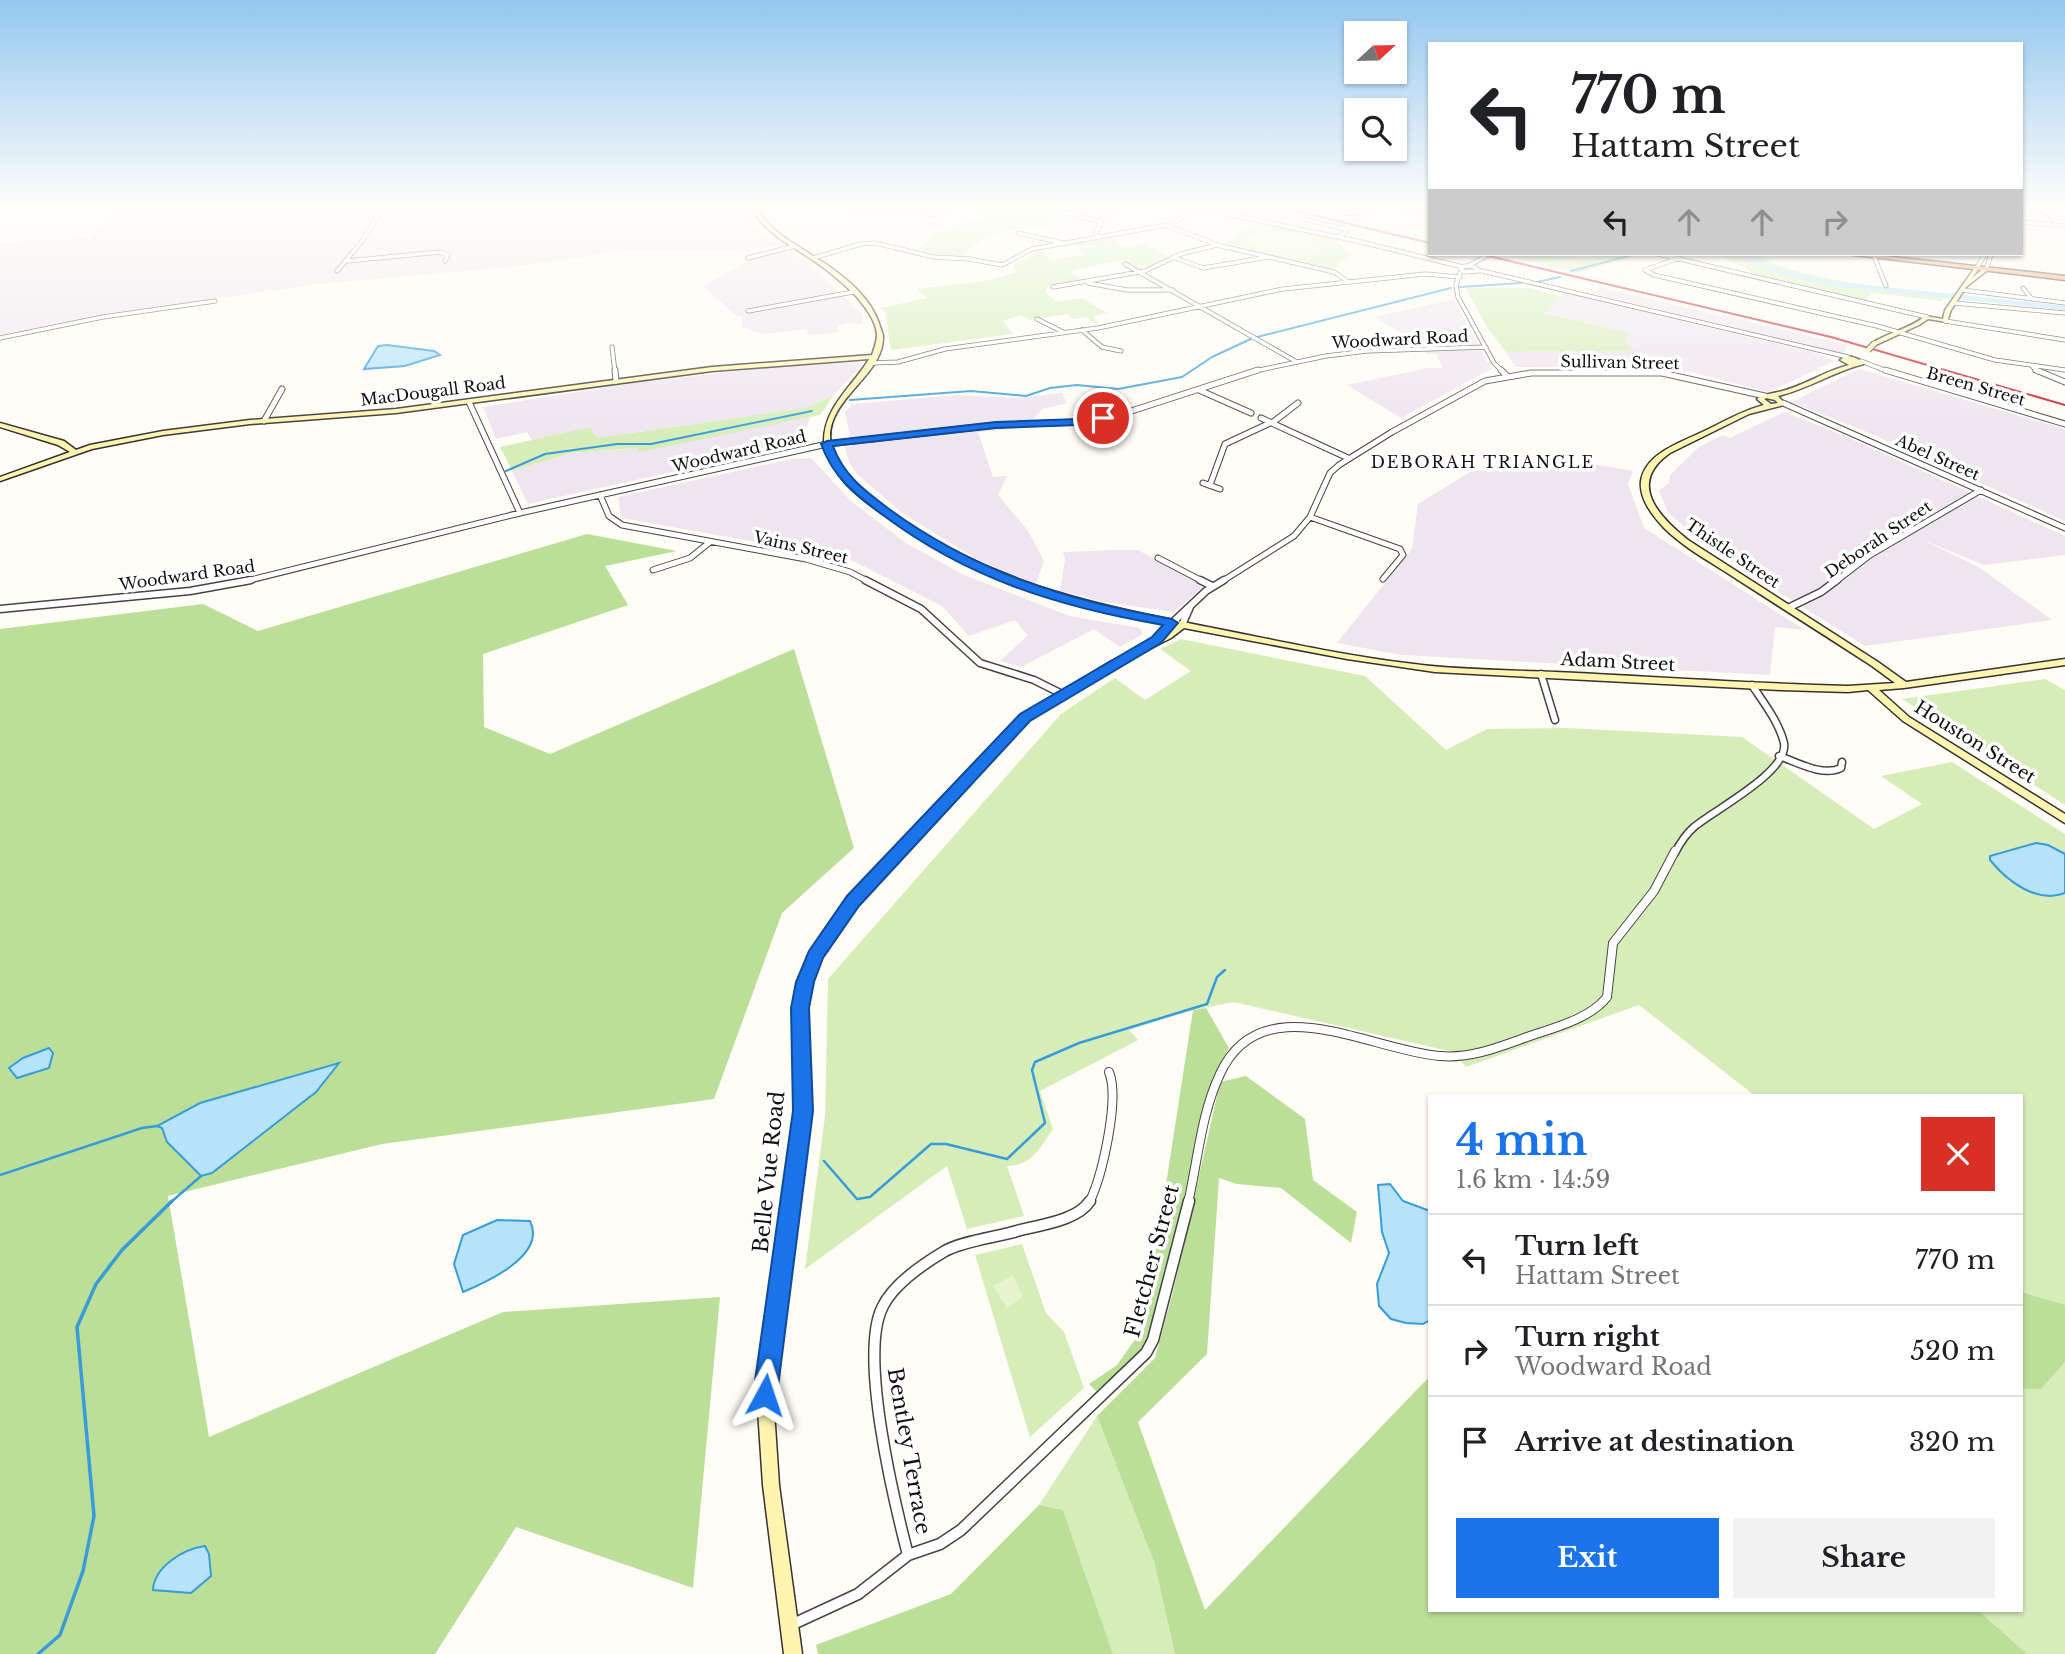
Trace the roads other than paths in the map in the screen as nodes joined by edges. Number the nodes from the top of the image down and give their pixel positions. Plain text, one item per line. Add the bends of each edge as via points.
1 (845, 285) edge
2 (1069, 285) edge
3 (1100, 285) edge
4 (1165, 285) edge
5 (1314, 285) edge
6 (1455, 285) edge
7 (1541, 285) edge
8 (1704, 285) edge
9 (1793, 285) edge
10 (1967, 285) edge
11 (1053, 287) dead end
12 (2023, 288) dead end
13 (1174, 290) junction
14 (853, 292) junction
15 (1958, 297) junction
16 (2032, 299) junction
17 (215, 301) dead end
18 (2065, 303) edge
19 (1201, 305) junction
20 (748, 311) dead end
21 (2065, 313) edge
22 (1927, 317) junction
23 (1037, 318) dead end
24 (1945, 321) junction
25 (1082, 330) junction
26 (1895, 331) junction
27 (1064, 332) junction
28 (0, 338) edge
29 (2065, 340) edge
30 (612, 347) dead end
31 (1486, 347) junction
32 (1121, 351) dead end
33 (1861, 359) junction
34 (874, 360) junction
35 (1845, 361) junction
36 (1295, 362) junction
37 (2032, 366) junction
38 (2065, 370) edge
39 (1507, 376) junction
40 (616, 381) junction
41 (2065, 382) edge
42 (282, 389) dead end
43 (1198, 390) junction
44 (1790, 392) junction
45 (1763, 398) junction
46 (469, 401) junction
47 (1298, 403) dead end
48 (1778, 404) junction
49 (1754, 410) junction
50 (1251, 413) dead end
51 (1261, 418) dead end
52 (264, 421) junction
53 (1271, 423) junction
54 (2065, 424) edge
55 (0, 425) edge
56 (827, 444) junction
57 (75, 452) junction
58 (1348, 458) junction
59 (0, 479) edge
60 (1203, 483) dead end
61 (1210, 485) junction
62 (1220, 489) dead end
63 (1981, 490) junction
64 (600, 495) junction
65 (520, 513) junction
66 (1310, 516) junction
67 (2065, 528) edge
68 (710, 542) junction
69 (1158, 558) dead end
70 (653, 570) dead end
71 (1383, 579) dead end
72 (1212, 586) junction
73 (1788, 608) junction
74 (0, 609) edge
75 (1177, 624) junction
76 (2065, 662) edge
77 (1541, 674) junction
78 (1752, 685) junction
79 (1903, 685) junction
80 (1871, 688) junction
81 (1062, 694) junction
82 (1555, 720) dead end
83 (1779, 757) junction
84 (1842, 762) dead end
85 (2065, 819) edge
86 (1109, 1072) dead end
87 (908, 1555) junction
88 (789, 1626) junction
89 (793, 1654) edge

1 - 14 street
2 - 11 street
3 - 13 street
4 - 13 street
5 - 19 street, MacDougall Road
6 - 31 street
7 - 35 street
8 - 26 street
9 - 22 street
10 - 15 street
12 - 16 street
13 - 19 street
14 - 20 street
14 - 34 street via 876,318 880,336
15 - 16 street
15 - 21 street via 1968,304
15 - 24 street
16 - 18 street
17 - 28 street
19 - 25 street, MacDougall Road
19 - 36 street
22 - 24 street
22 - 26 street
23 - 27 street
24 - 29 street
25 - 27 street, MacDougall Road
25 - 32 street via 1102,347
26 - 33 street, bridge
26 - 37 street
27 - 34 street, MacDougall Road via 952,348 898,362
30 - 40 street
31 - 36 street, Woodward Road via 1354,352
31 - 39 street
33 - 35 street
33 - 35 street
33 - 54 street, Breen Street via 1880,369
34 - 40 street, MacDougall Road via 756,364
34 - 56 street via 833,410
35 - 44 street
36 - 43 street, Woodward Road via 1244,373
37 - 38 street
37 - 41 street
39 - 45 street, Sullivan Street via 1653,372
39 - 58 street via 1473,387
40 - 46 street, MacDougall Road
42 - 52 street
43 - 50 street
43 - 56 street, Woodward Road via 1132,412 1078,422 996,425
44 - 45 street
44 - 48 street
45 - 48 street
45 - 49 street
46 - 52 street, MacDougall Road
46 - 65 street
47 - 53 street
48 - 49 street, Thistle Street
48 - 63 street, Abel Street
49 - 73 street, Thistle Street via 1662,456 1647,472 1645,493 1653,510 1676,535
51 - 53 street
52 - 57 street, MacDougall Road via 143,436
53 - 58 street
53 - 61 street via 1225,444
55 - 57 street via 61,443
56 - 64 street, Woodward Road
56 - 75 street, Adam Street via 834,465 855,488 949,554 1056,598
57 - 59 street, MacDougall Road
58 - 66 street via 1331,473
60 - 61 street
61 - 62 street
63 - 67 street, Abel Street
63 - 73 street, Deborah Street
64 - 65 street, Woodward Road
64 - 68 street, Vains Street via 609,516 622,525
65 - 74 street, Woodward Road via 240,582
66 - 71 street via 1400,549 1403,555
66 - 72 street via 1287,541
68 - 70 street via 690,558
68 - 81 street, Vains Street via 817,561 850,572 921,609 975,661
69 - 72 street
72 - 75 street
73 - 79 street, Thistle Street
75 - 77 street, Adam Street via 1412,666
75 - 81 street, Belle Vue Road via 1168,636
76 - 79 street, Adam Street
77 - 78 street, Adam Street
77 - 82 street
78 - 80 street, Adam Street
78 - 83 street via 1784,743
79 - 80 street, Adam Street
80 - 85 street, Houston Street via 1906,719
81 - 88 street, Belle Vue Road via 1025,718 853,901 822,944 805,982 800,1008 802,1125 765,1395
83 - 84 street via 1828,772 1841,768
83 - 87 street, Fletcher Street via 1759,781 1695,826 1676,846 1660,883 1612,942 1607,964 1612,986 1604,1002 1583,1014 1457,1056 1296,1028 1266,1028 1241,1041 1225,1061 1213,1091 1185,1219 1146,1353 961,1530 940,1544
86 - 87 street, Bentley Terrace via 1114,1100 1088,1205 1066,1218 947,1250 899,1286 883,1306 874,1348 874,1380
87 - 88 street, Fletcher Street via 858,1594
88 - 89 street, Belle Vue Road

